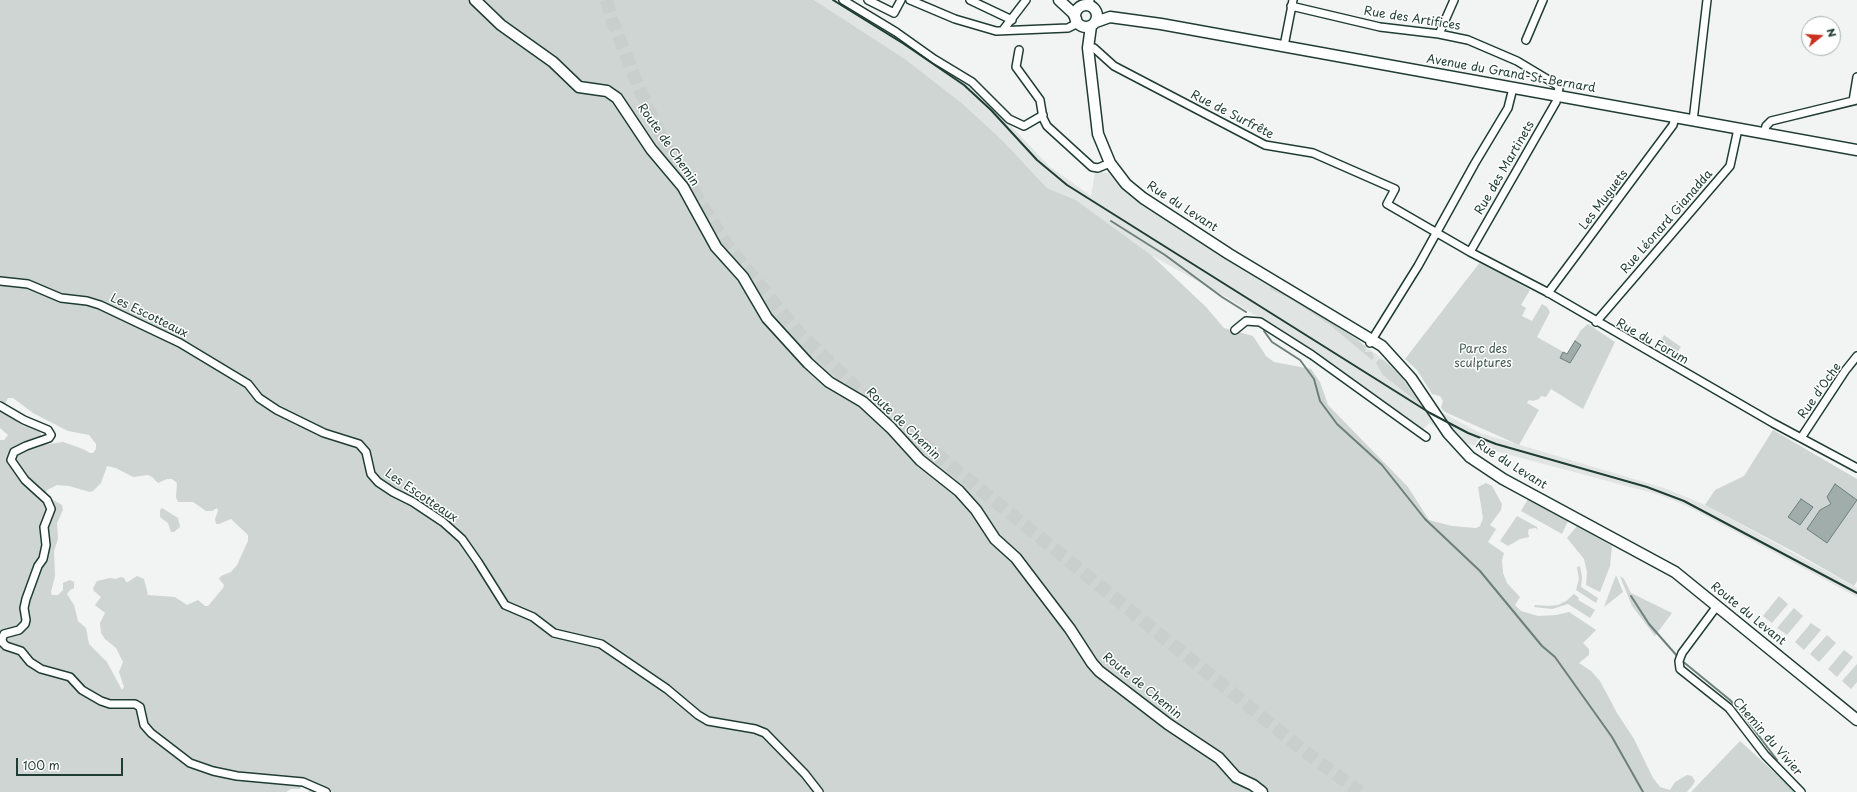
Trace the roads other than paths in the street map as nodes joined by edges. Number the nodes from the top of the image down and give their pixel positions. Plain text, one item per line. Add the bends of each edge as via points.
1 (475, 0) edge
2 (843, 0) edge
3 (868, 0) edge
4 (901, 0) edge
5 (910, 0) edge
6 (1026, 0) edge
7 (1059, 0) edge
8 (1067, 0) edge
9 (1454, 0) edge
10 (1544, 0) edge
11 (1707, 0) edge
12 (972, 1) edge
13 (1292, 3) edge
14 (1089, 5) edge
15 (1012, 20) junction
16 (1084, 23) junction
17 (1161, 24) junction
18 (1003, 30) junction
19 (1439, 34) junction
20 (1526, 40) dead end
21 (1284, 46) junction
22 (1088, 47) junction
23 (1018, 50) dead end
24 (1857, 78) edge
25 (1513, 88) junction
26 (1558, 96) junction
27 (1855, 100) edge
28 (1043, 115) junction
29 (1675, 117) junction
30 (1693, 121) junction
31 (1738, 129) junction
32 (1764, 133) junction
33 (1857, 150) edge
34 (1110, 164) junction
35 (1438, 232) junction
36 (1470, 252) junction
37 (0, 281) edge
38 (1548, 294) junction
39 (1596, 322) junction
40 (1235, 330) dead end
41 (1370, 341) junction
42 (1857, 356) edge
43 (0, 406) edge
44 (1426, 437) dead end
45 (1801, 438) junction
46 (1857, 468) edge
47 (1616, 539) joint
48 (1717, 606) junction
49 (1857, 720) edge
50 (326, 792) edge
51 (819, 792) edge
52 (1262, 792) edge
53 (1801, 792) edge

1 - 52 street, Route de Chemin via 579,87 607,91 617,98 651,149 683,187 716,247 743,277 767,318 808,363 829,382 863,402 920,460 959,491 976,510 996,540 1016,558 1099,671 1168,724 1219,758 1236,777
2 - 28 street via 972,82 1017,124 1024,126
3 - 4 street via 894,13
5 - 18 street via 955,18 996,31
6 - 15 street
7 - 16 street
8 - 14 street, Avenue du Grand-St-Bernard
9 - 19 street
10 - 20 street
11 - 30 street
12 - 15 street
13 - 19 street, Rue des Artifices via 1380,27
13 - 21 street
14 - 16 street via 1097,14
14 - 16 street via 1076,12
14 - 17 street, Avenue du Grand-St-Bernard
15 - 18 street
16 - 17 street, Avenue du Grand-St-Bernard via 1110,17
16 - 18 street via 1068,28
16 - 22 street, Rue du Levant
17 - 21 street, Avenue du Grand-St-Bernard
19 - 26 street, Rue des Artifices via 1468,40 1517,61 1557,85
21 - 25 street, Avenue du Grand-St-Bernard
22 - 34 street, Rue du Levant via 1098,134
22 - 35 street, Rue de Surfrête via 1094,48 1114,66 1265,145 1313,153 1395,189 1387,204
23 - 28 street via 1016,67 1040,100
24 - 27 street
25 - 26 street, Avenue du Grand-St-Bernard
25 - 35 street via 1508,108
26 - 29 street, Avenue du Grand-St-Bernard
26 - 36 street, Rue des Martinets
27 - 32 street via 1772,121 1767,124
28 - 34 street via 1047,126 1092,167
29 - 30 street, Avenue du Grand-St-Bernard
29 - 38 street, Les Muguets via 1673,125
30 - 31 street, Avenue du Grand-St-Bernard
31 - 32 street, Avenue du Grand-St-Bernard
31 - 39 street, Rue Léonard Gianadda via 1730,166
32 - 33 street, Avenue du Grand-St-Bernard
34 - 41 street, Rue du Levant via 1126,184 1143,198
35 - 36 street, Rue du Forum
35 - 41 street
36 - 38 street, Rue du Forum
37 - 51 street, Les Escotteaux via 28,284 61,298 100,305 180,343 248,384 259,398 277,410 324,433 359,444 366,452 371,474 378,482 413,502 462,539 505,605 533,617 554,633 605,646 667,688 708,721 765,733
38 - 39 street, Rue du Forum
39 - 45 street, Rue du Forum
40 - 44 street via 1246,321 1260,322 1312,354
41 - 47 street, Rue du Levant via 1411,378 1448,433 1470,457 1503,479
42 - 45 street, Rue d'Oche
43 - 50 street via 48,430 51,435 14,452 11,460 25,480 47,500 52,509 44,527 46,545 43,559 26,599 25,624 19,630 4,634 3,643 21,651 30,662 41,669 70,677 82,690 102,701 110,704 135,704 140,707 144,725 151,733 190,763 237,776 304,782
45 - 46 street, Rue du Forum
47 - 48 street, Route du Levant via 1676,572
48 - 49 street, Route du Levant
48 - 53 street, Chemin du Vivier via 1682,653 1680,669 1729,708 1765,755

